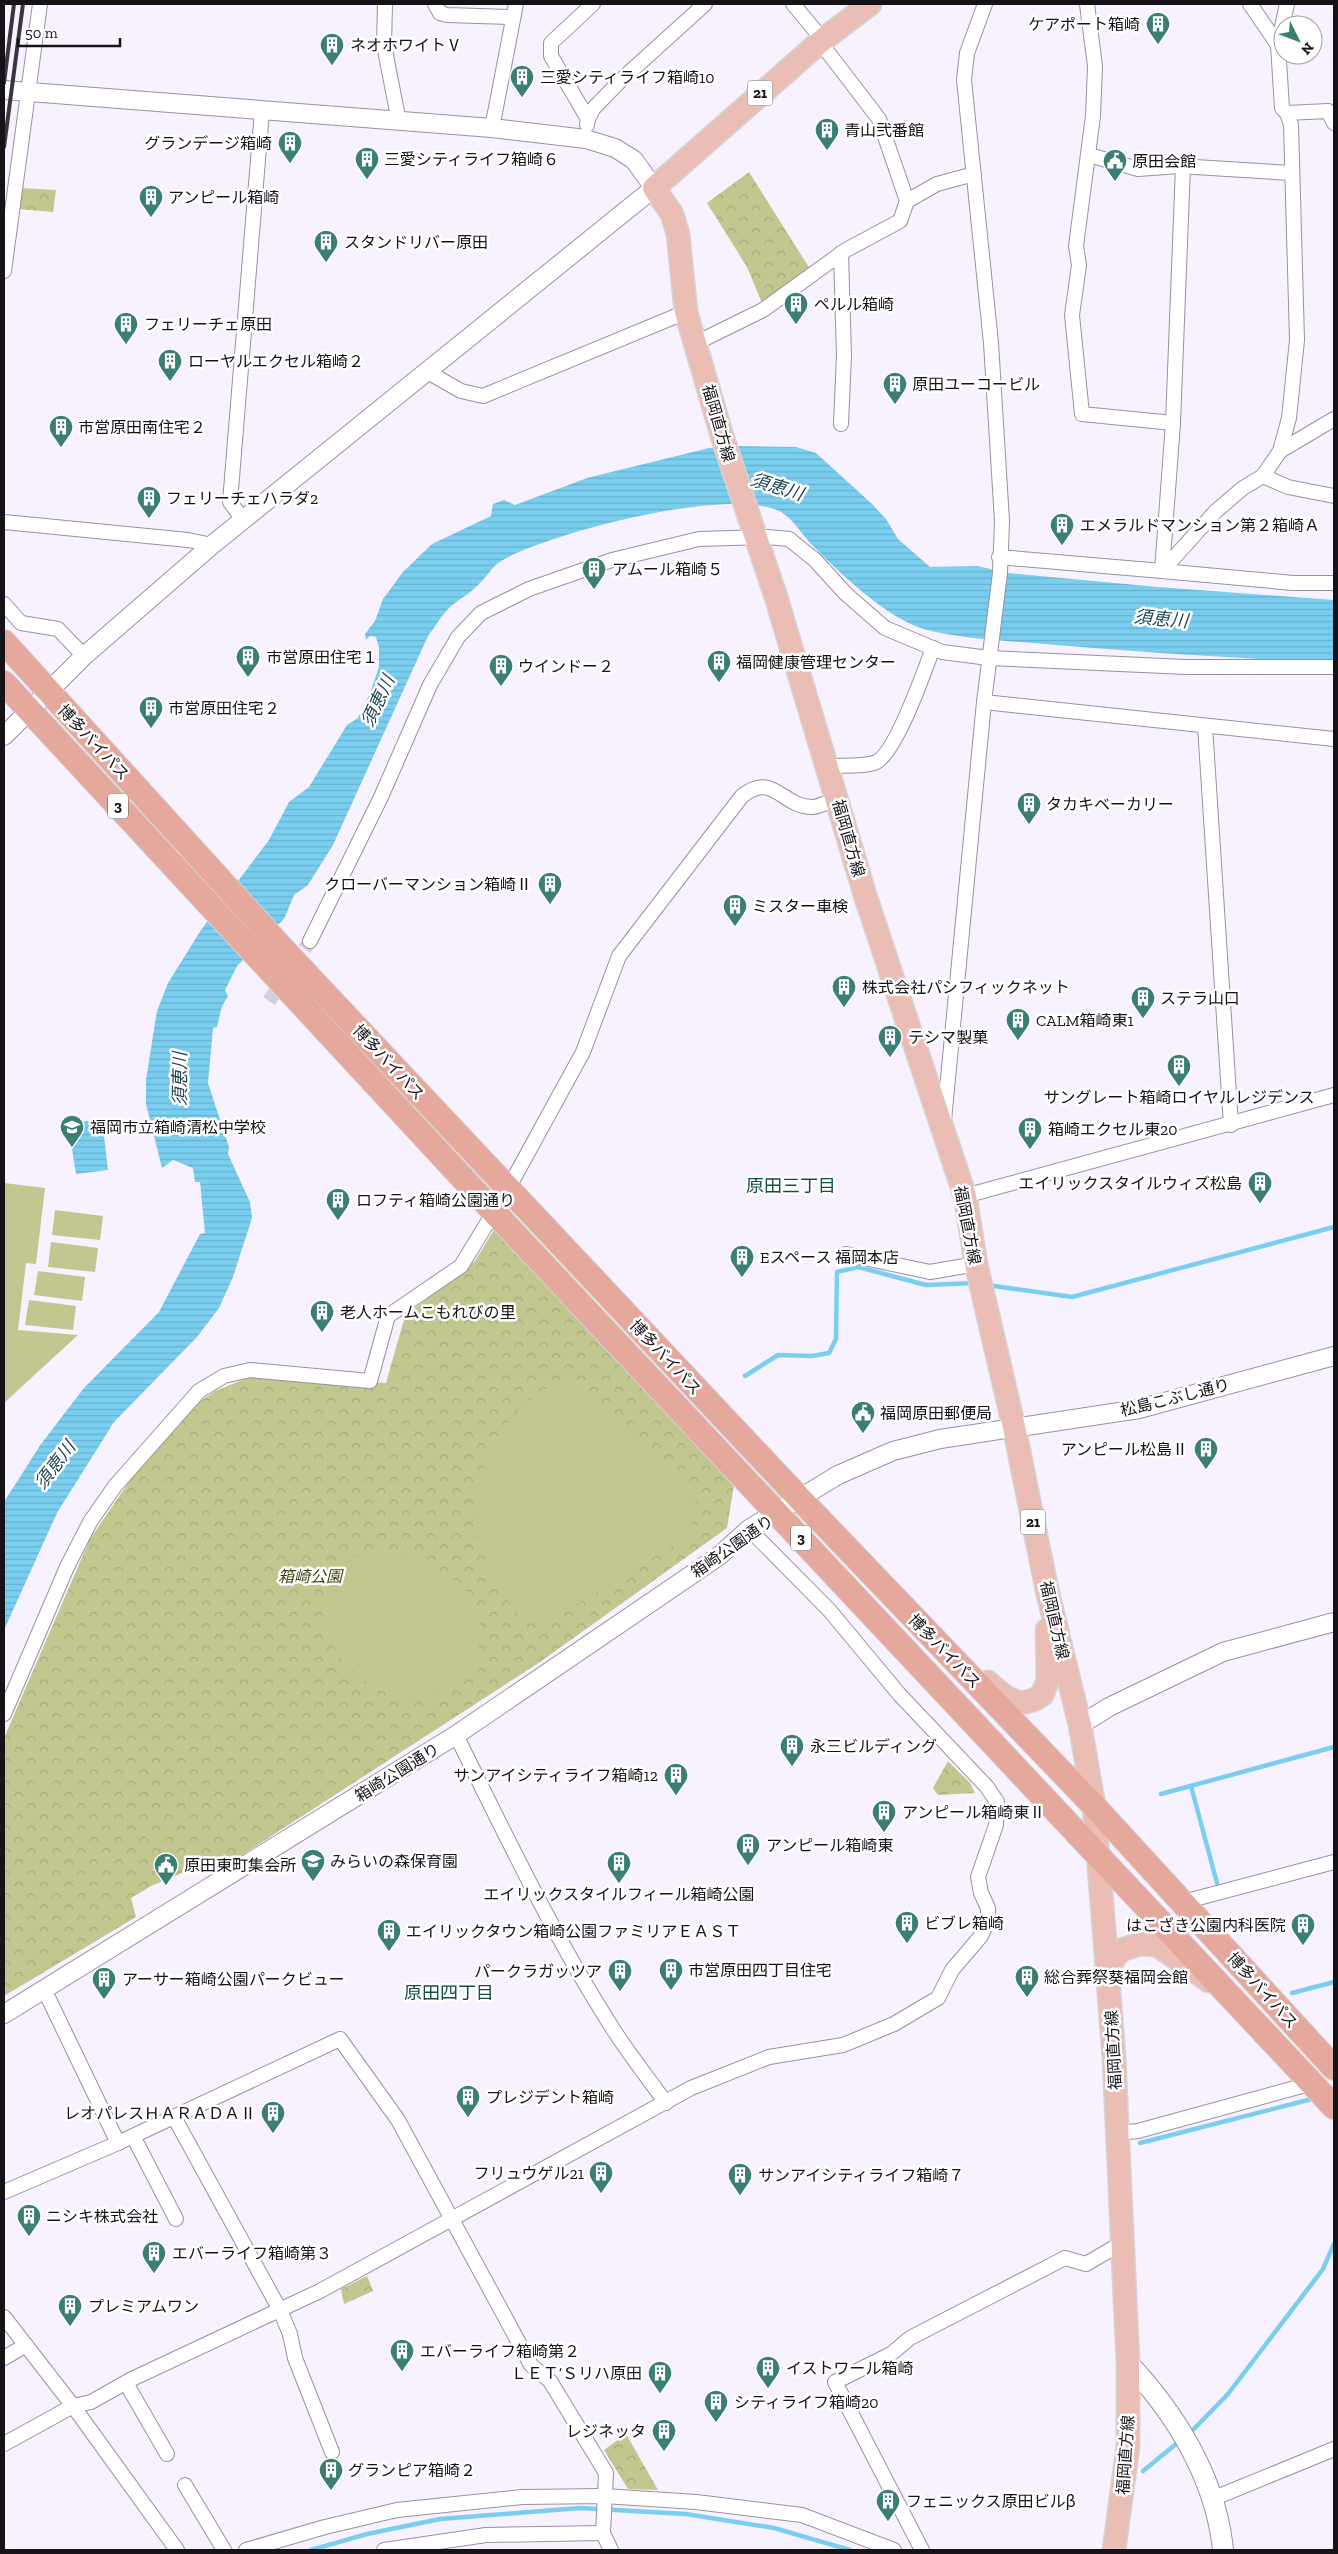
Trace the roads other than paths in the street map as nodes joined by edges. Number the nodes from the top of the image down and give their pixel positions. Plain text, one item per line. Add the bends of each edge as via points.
1 (40, 4) edge
2 (385, 4) edge
3 (435, 4) edge
4 (592, 4) edge
5 (705, 4) edge
6 (793, 4) edge
7 (870, 4) edge
8 (985, 4) edge
9 (1087, 4) edge
10 (1250, 4) edge
11 (514, 10) edge
12 (1273, 38) edge
13 (821, 41) junction
14 (1279, 65) edge
15 (4, 90) edge
16 (29, 92) junction
17 (262, 111) junction
18 (1287, 113) junction
19 (588, 119) junction
20 (399, 122) junction
21 (1334, 123) edge
22 (492, 128) junction
23 (586, 139) junction
24 (1089, 155) junction
25 (1183, 166) junction
26 (1291, 173) junction
27 (974, 174) junction
28 (654, 188) junction
29 (907, 202) junction
30 (841, 253) junction
31 (4, 271) edge
32 (686, 312) junction
33 (696, 342) junction
34 (426, 371) junction
35 (1334, 419) edge
36 (1172, 423) junction
37 (841, 424) dead end
38 (1280, 451) junction
39 (1263, 476) junction
40 (1334, 496) edge
41 (243, 520) junction
42 (4, 522) edge
43 (753, 531) junction
44 (212, 545) junction
45 (999, 557) junction
46 (1162, 571) junction
47 (1334, 584) edge
48 (4, 604) edge
49 (4, 642) edge
50 (933, 648) junction
51 (84, 656) junction
52 (990, 658) junction
53 (1334, 667) edge
54 (4, 683) edge
55 (48, 693) junction
56 (984, 702) junction
57 (28, 711) junction
58 (1205, 726) junction
59 (4, 736) edge
60 (1334, 739) edge
61 (828, 766) junction
62 (838, 798) junction
63 (310, 941) tunnel mouth
64 (1334, 1095) edge
65 (1232, 1125) junction
66 (943, 1129) junction
67 (508, 1189) junction
68 (965, 1196) junction
69 (494, 1212) junction
70 (846, 1254) dead end
71 (976, 1264) junction
72 (1334, 1356) edge
73 (1014, 1427) junction
74 (800, 1500) junction
75 (778, 1513) junction
76 (750, 1529) junction
77 (872, 1574) junction
78 (1047, 1590) junction
79 (1334, 1622) edge
80 (4, 1714) edge
81 (1080, 1725) junction
82 (456, 1735) junction
83 (1094, 1806) junction
84 (1096, 1852) junction
85 (1334, 1862) edge
86 (1183, 1902) junction
87 (1107, 1966) junction
88 (44, 1989) junction
89 (1227, 1992) junction
90 (4, 2014) edge
91 (1334, 2068) edge
92 (1312, 2083) junction
93 (666, 2103) junction
94 (1334, 2107) edge
95 (174, 2117) junction
96 (1117, 2133) junction
97 (134, 2136) junction
98 (118, 2143) junction
99 (4, 2192) edge
100 (176, 2219) dead end
101 (454, 2219) junction
102 (1122, 2243) junction
103 (280, 2310) junction
104 (4, 2317) edge
105 (26, 2346) junction
106 (4, 2358) edge
107 (1128, 2363) junction
108 (126, 2383) junction
109 (73, 2406) junction
110 (4, 2444) edge
111 (1334, 2449) edge
112 (332, 2452) dead end
113 (167, 2454) dead end
114 (185, 2485) dead end
115 (604, 2499) junction
116 (1212, 2499) junction
117 (604, 2529) junction
118 (177, 2550) edge
119 (224, 2550) edge
120 (246, 2550) edge
121 (384, 2550) edge
122 (611, 2550) edge
123 (894, 2550) edge
124 (922, 2550) edge
125 (1114, 2550) edge
126 (1223, 2550) edge

1 - 16 street
2 - 20 street via 384,45
3 - 11 street via 440,13 447,15
4 - 19 street via 551,43 551,56
5 - 19 street via 621,80 593,109
6 - 13 street
7 - 13 main road, 21
8 - 27 street via 967,53 964,80
9 - 24 street via 1095,66
10 - 12 street
11 - 22 street
13 - 28 main road, 21
13 - 29 street via 879,119
14 - 18 street via 1282,108
15 - 16 street
16 - 17 street
16 - 31 street
17 - 20 street
17 - 41 street via 230,502
18 - 21 street via 1328,111
18 - 26 street via 1291,125
19 - 23 street
20 - 22 street
22 - 23 street
23 - 28 street via 615,148 634,160
24 - 25 street via 1138,169
24 - 36 street via 1077,231 1079,265 1072,315 1082,414
25 - 26 street
25 - 36 street
26 - 38 street via 1296,340 1289,418
27 - 29 street via 937,184
27 - 45 street via 991,343 1002,521
28 - 32 main road, 福岡直方線 / 21 via 672,214 678,234
28 - 34 street
29 - 30 street via 900,221
30 - 33 street via 763,310
30 - 37 street via 844,355
32 - 33 main road, 福岡直方線 / 21
32 - 34 street via 484,396 461,391
33 - 43 main road, 福岡直方線 / 21
34 - 41 street
35 - 38 street
36 - 46 street
38 - 39 street
39 - 40 street via 1288,486
39 - 46 street via 1216,511
41 - 44 street
42 - 44 street
43 - 50 street via 789,539 885,628
43 - 61 main road, 福岡直方線 / 21
43 - 63 street via 699,539 612,560 529,589 481,612 458,637 430,686 382,797
44 - 51 street
45 - 46 street
45 - 52 street
46 - 47 street
48 - 51 street via 21,623 58,629
49 - 55 highway, 博多バイパス / 3
50 - 52 street
50 - 61 street via 920,686 888,752 876,763
51 - 55 street
52 - 53 street via 1186,667
52 - 56 street
54 - 57 highway, 博多バイパス / 3
55 - 57 street
55 - 67 highway, 博多バイパス / 3
56 - 58 street
56 - 66 street
57 - 59 street
57 - 69 highway, 博多バイパス / 3
58 - 60 street
58 - 65 street
61 - 62 main road, 福岡直方線 / 21
62 - 66 main road, 福岡直方線 / 21 via 866,898
62 - 67 street via 814,807 803,806 765,786 753,787 742,796 619,956 583,1052
64 - 65 street
65 - 68 street
66 - 68 main road, 福岡直方線 / 21
67 - 69 street
67 - 74 highway, 博多バイパス / 3
68 - 71 main road, 福岡直方線 / 21
69 - 75 highway, 博多バイパス / 3
69 - 80 street via 460,1266 388,1316 370,1380 250,1370 224,1376 199,1391 115,1486 90,1522 67,1567
70 - 71 street via 930,1272
71 - 73 main road, 福岡直方線 / 21
72 - 73 street, 松島こぶし通り via 1139,1409
73 - 74 street, 松島こぶし通り via 940,1439 894,1451 838,1475
73 - 78 main road, 福岡直方線 / 21
74 - 75 street, 箱崎公園通り
74 - 77 highway, 博多バイパス / 3
75 - 76 street, 箱崎公園通り
75 - 84 highway, 博多バイパス / 3
76 - 82 street, 箱崎公園通り via 719,1556
76 - 93 street via 830,1612 997,1802 996,1824 978,1877 988,1908 988,1920 981,1936 952,1970 938,1998 919,2010 843,2045 769,2057 691,2088
77 - 78 main road via 1011,1702 1036,1700 1046,1688
77 - 83 highway, 博多バイパス / 3
78 - 81 main road, 福岡直方線 / 21
79 - 81 street via 1223,1652
81 - 83 main road, 福岡直方線 / 21
82 - 88 street, 箱崎公園通り
82 - 93 street via 511,1847 584,1982
83 - 84 main road, 福岡直方線 / 21
83 - 86 highway, 博多バイパス / 3
84 - 87 main road, 福岡直方線 / 21
84 - 89 highway, 博多バイパス / 3
85 - 86 street
86 - 91 highway, 博多バイパス / 3
87 - 89 main road via 1121,1950 1140,1944 1157,1945
87 - 96 main road, 福岡直方線 / 21
88 - 90 street, 箱崎公園通り
88 - 98 street
89 - 92 highway, 博多バイパス / 3
92 - 94 highway, 博多バイパス / 3
92 - 96 street via 1138,2131
93 - 101 street
95 - 97 street
95 - 101 street via 340,2039 398,2120
95 - 103 street
96 - 102 main road, 福岡直方線 / 21
97 - 98 street
97 - 100 street
98 - 99 street
101 - 103 street
101 - 115 street via 531,2365 550,2381 606,2473
102 - 107 main road, 福岡直方線 / 21
102 - 124 street via 1086,2264 1064,2258 910,2338 891,2354 834,2382
103 - 108 street
103 - 112 street
104 - 105 street
105 - 106 street
105 - 109 street
107 - 116 main road via 1176,2422
107 - 125 main road, 福岡直方線 / 21 via 1128,2446
108 - 109 street via 91,2402
108 - 113 street
109 - 110 street
109 - 118 street
111 - 116 street
114 - 119 street
115 - 117 street
115 - 120 street via 522,2497 397,2510
115 - 123 street via 696,2502 802,2515
116 - 126 main road
117 - 121 street via 486,2535
117 - 122 street

